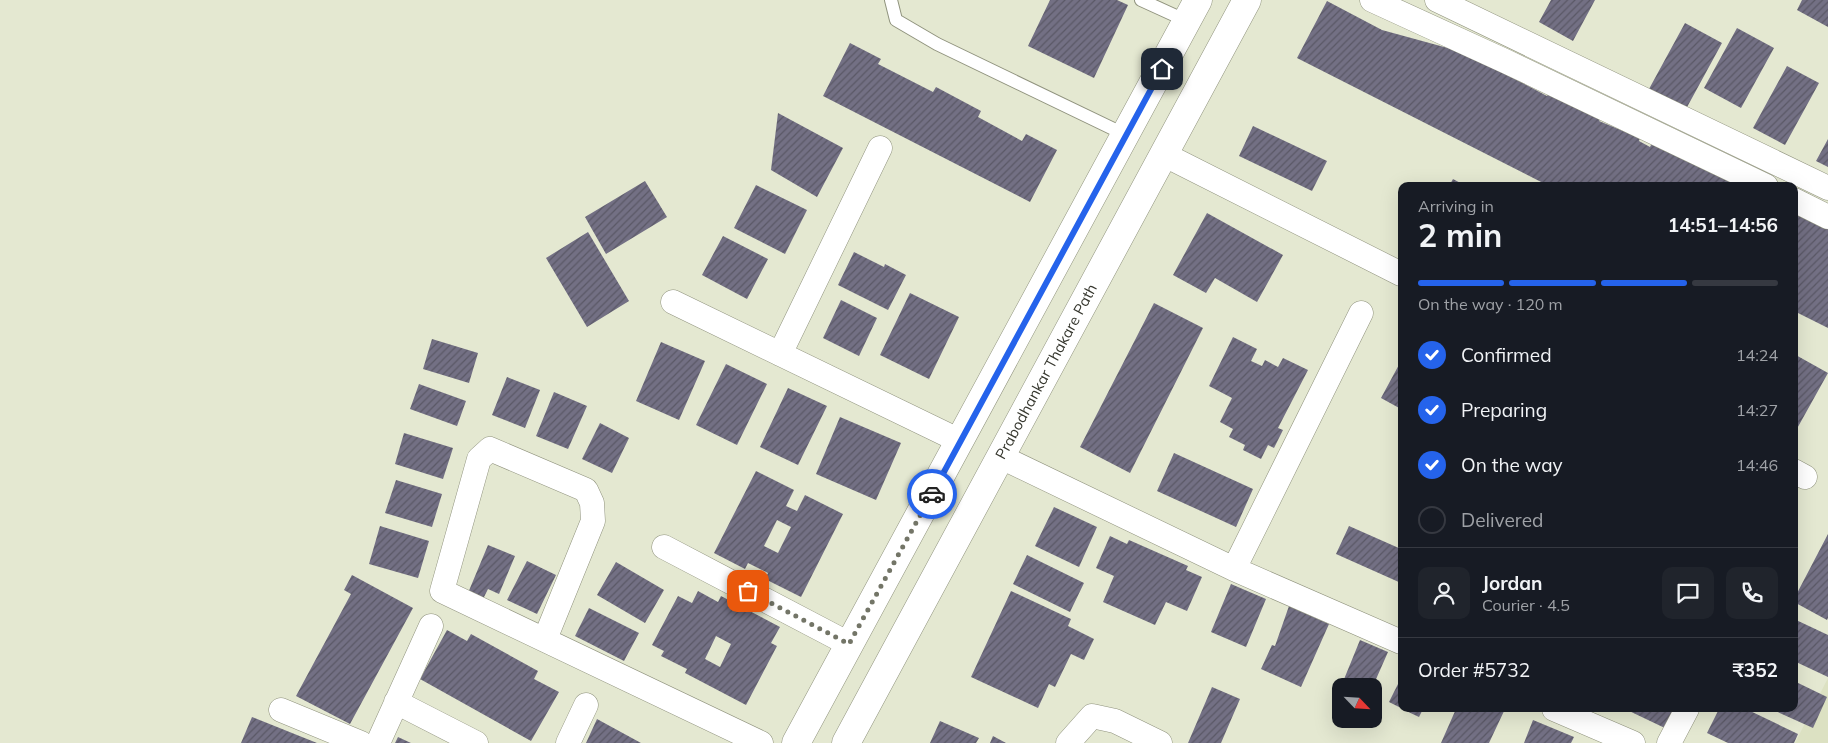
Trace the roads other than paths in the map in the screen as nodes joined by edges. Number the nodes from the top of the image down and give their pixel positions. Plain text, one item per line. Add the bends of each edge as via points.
1 (891, 0) edge
2 (1142, 0) edge
3 (1247, 0) edge
4 (1372, 0) edge
5 (1436, 0) edge
6 (1193, 10) edge
7 (1126, 135) junction
8 (880, 148) dead end
9 (1165, 155) junction
10 (1758, 182) edge
11 (1828, 188) edge
12 (1798, 202) edge
13 (1828, 217) edge
14 (1398, 272) edge
15 (673, 302) dead end
16 (1361, 313) dead end
17 (780, 354) junction
18 (960, 441) junction
19 (1002, 457) junction
20 (664, 547) dead end
21 (1234, 569) junction
22 (431, 626) dead end
23 (545, 639) junction
24 (1398, 641) edge
25 (849, 644) junction
26 (396, 702) junction
27 (586, 705) dead end
28 (281, 710) dead end
29 (1561, 712) edge
30 (1685, 712) edge
31 (361, 743) edge
32 (378, 743) edge
33 (476, 743) edge
34 (568, 743) edge
35 (761, 743) edge
36 (796, 743) edge
37 (846, 743) edge
38 (1068, 743) edge
39 (1160, 743) edge
40 (1633, 743) edge
41 (1669, 743) edge

1 - 7 lane via 896,20 937,44
2 - 6 lane
3 - 9 main road, Prabodhankar Thakare Path
4 - 10 street
5 - 11 street
6 - 7 main road
7 - 18 main road
8 - 17 street
9 - 14 street
9 - 19 main road, Prabodhankar Thakare Path
12 - 13 street
15 - 17 street
16 - 21 street
17 - 18 street
18 - 25 main road
19 - 21 street
19 - 37 main road, Prabodhankar Thakare Path
20 - 25 street
21 - 24 street
22 - 26 street
23 - 23 street via 442,591 479,459 490,449 586,490 592,503 593,521
23 - 35 street
25 - 36 main road
26 - 32 street
26 - 33 street
27 - 34 street
28 - 31 street
29 - 40 street
30 - 41 street
38 - 39 street via 1092,716 1114,721

